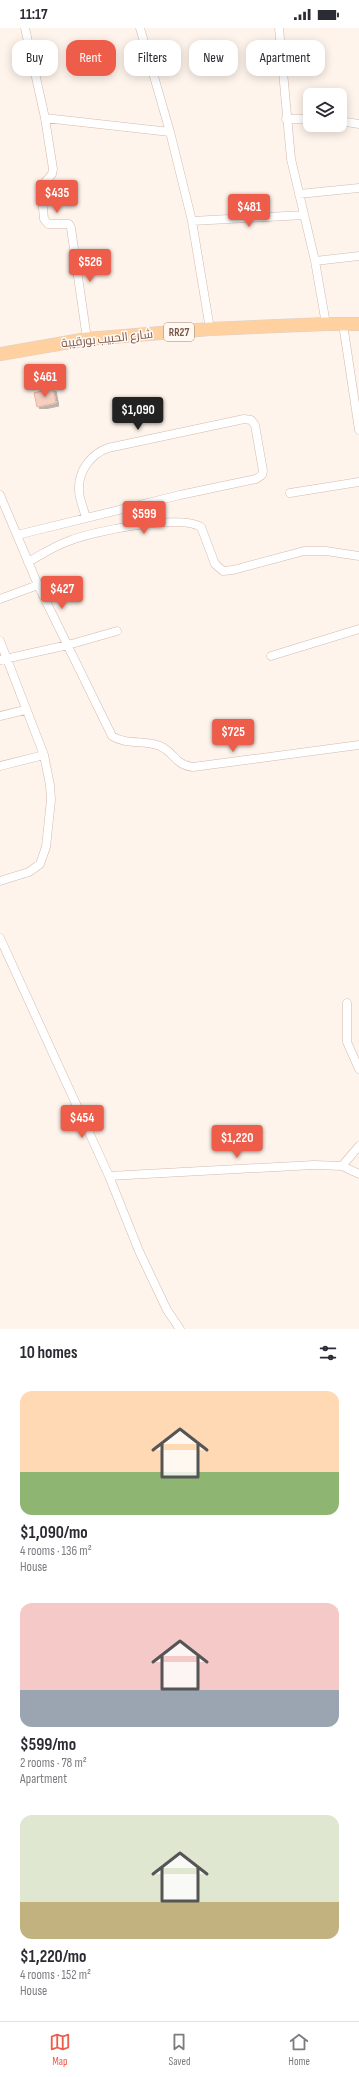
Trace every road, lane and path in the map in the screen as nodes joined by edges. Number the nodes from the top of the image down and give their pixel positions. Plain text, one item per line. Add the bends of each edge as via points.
1 (25, 28) edge
2 (140, 28) edge
3 (279, 28) edge
4 (45, 118) junction
5 (286, 119) junction
6 (303, 119) edge
7 (347, 122) edge
8 (359, 124) edge
9 (170, 132) junction
10 (359, 188) edge
11 (299, 194) junction
12 (304, 215) junction
13 (192, 222) junction
14 (359, 256) edge
15 (316, 261) junction
16 (326, 324) junction
17 (343, 324) junction
18 (359, 324) edge
19 (210, 329) junction
20 (87, 339) junction
21 (0, 354) edge
22 (359, 430) edge
23 (359, 482) edge
24 (290, 493) dead end
25 (0, 495) edge
26 (86, 518) junction
27 (17, 535) junction
28 (359, 556) edge
29 (28, 562) junction
30 (38, 585) junction
31 (0, 599) edge
32 (359, 629) edge
33 (117, 631) dead end
34 (0, 641) edge
35 (68, 645) junction
36 (271, 656) dead end
37 (4, 659) edge
38 (25, 710) junction
39 (0, 716) edge
40 (359, 745) edge
41 (44, 755) junction
42 (0, 766) edge
43 (0, 881) edge
44 (0, 938) edge
45 (347, 1003) dead end
46 (359, 1069) edge
47 (359, 1146) edge
48 (342, 1166) junction
49 (359, 1174) edge
50 (109, 1176) junction
51 (180, 1329) edge

1 - 4 street
2 - 9 street
3 - 5 street
4 - 9 street
4 - 20 street via 53,172 41,187 44,219 48,224 70,226
5 - 6 street
5 - 11 street
7 - 8 street
9 - 13 street
10 - 11 street
11 - 12 street
12 - 13 street
12 - 15 street
13 - 19 street
14 - 15 street
15 - 16 street
16 - 17 main road, شارع الحبيب بورقيبة / RR27
16 - 19 main road, شارع الحبيب بورقيبة / RR27
17 - 18 main road, شارع الحبيب بورقيبة / RR27
17 - 22 street
19 - 20 main road, شارع الحبيب بورقيبة / RR27
20 - 21 main road, شارع الحبيب بورقيبة / RR27
23 - 24 street
25 - 27 street
26 - 26 street via 260,477 263,471 255,425 251,420 244,419 114,446 96,453 87,464 79,487
26 - 27 street
27 - 29 street
28 - 29 street via 304,551 223,571 215,564 201,527 179,522 146,524 76,538
29 - 30 street
30 - 31 street
30 - 35 street
32 - 36 street
33 - 35 street
34 - 37 street
35 - 37 street
35 - 40 street via 112,736 120,741 148,742 160,746 182,765 200,767
37 - 38 street
38 - 39 street
38 - 41 street
41 - 42 street
41 - 43 street via 51,800 44,857 40,864 29,872
44 - 50 street
45 - 46 street via 347,1042
47 - 48 street
48 - 49 street
48 - 50 street via 303,1165
50 - 51 street via 139,1251 167,1310

